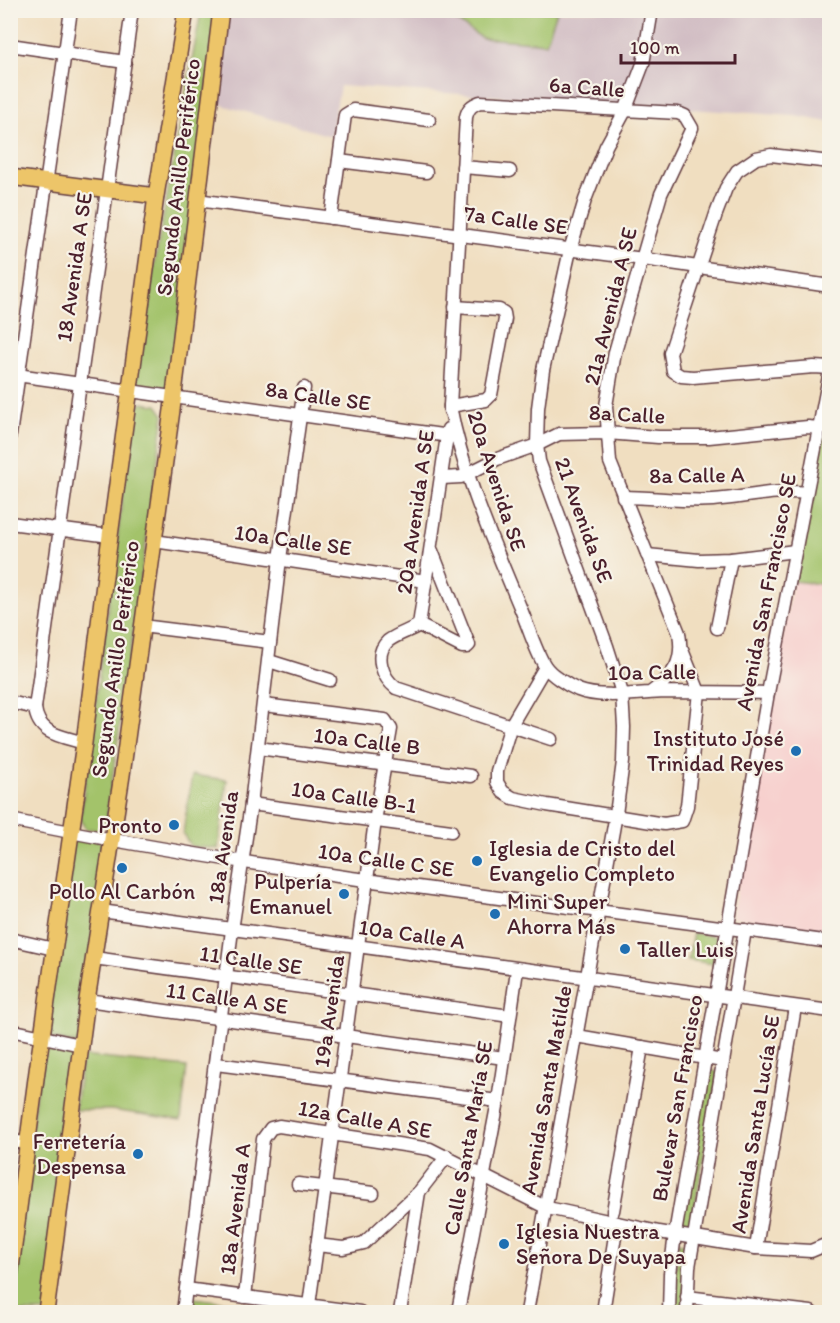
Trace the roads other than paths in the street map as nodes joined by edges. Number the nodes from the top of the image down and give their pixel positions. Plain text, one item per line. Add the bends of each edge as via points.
1 (71, 10) edge
2 (132, 10) edge
3 (186, 10) edge
4 (221, 10) edge
5 (652, 10) edge
6 (10, 45) edge
7 (65, 53) junction
8 (125, 62) junction
9 (473, 104) joint
10 (626, 111) junction
11 (429, 120) dead end
12 (692, 128) joint
13 (339, 161) junction
14 (830, 162) edge
15 (463, 167) junction
16 (510, 171) dead end
17 (426, 172) dead end
18 (10, 177) edge
19 (47, 182) junction
20 (106, 190) junction
21 (156, 196) junction
22 (197, 201) junction
23 (331, 218) junction
24 (459, 235) junction
25 (570, 250) junction
26 (643, 259) junction
27 (698, 267) junction
28 (830, 286) edge
29 (456, 307) junction
30 (830, 370) edge
31 (15, 374) edge
32 (79, 383) junction
33 (304, 388) dead end
34 (131, 391) junction
35 (173, 397) junction
36 (450, 406) junction
37 (300, 415) junction
38 (819, 428) junction
39 (607, 433) junction
40 (10, 435) edge
41 (452, 436) junction
42 (537, 445) junction
43 (468, 473) junction
44 (442, 478) junction
45 (806, 493) junction
46 (624, 497) junction
47 (10, 523) edge
48 (59, 529) junction
49 (110, 536) junction
50 (154, 541) junction
51 (431, 549) junction
52 (795, 551) junction
53 (647, 555) junction
54 (280, 559) junction
55 (731, 559) junction
56 (426, 581) junction
57 (419, 625) junction
58 (142, 626) junction
59 (717, 628) dead end
60 (270, 642) junction
61 (682, 650) junction
62 (269, 661) junction
63 (545, 667) junction
64 (330, 680) dead end
65 (699, 692) junction
66 (622, 693) junction
67 (650, 693) junction
68 (768, 693) junction
69 (10, 702) edge
70 (264, 705) junction
71 (35, 708) junction
72 (511, 725) junction
73 (551, 739) dead end
74 (84, 743) junction
75 (258, 748) junction
76 (385, 764) junction
77 (471, 776) dead end
78 (251, 804) junction
79 (616, 814) junction
80 (10, 820) edge
81 (375, 821) junction
82 (451, 831) dead end
83 (71, 832) junction
84 (112, 840) junction
85 (242, 861) junction
86 (368, 879) junction
87 (598, 910) junction
88 (101, 911) junction
89 (728, 927) junction
90 (232, 930) junction
91 (746, 930) junction
92 (10, 939) edge
93 (830, 942) edge
94 (359, 947) junction
95 (54, 950) junction
96 (94, 958) junction
97 (517, 970) junction
98 (228, 978) junction
99 (586, 979) junction
100 (352, 995) junction
101 (717, 996) junction
102 (734, 999) junction
103 (87, 1000) junction
104 (795, 1007) junction
105 (830, 1011) edge
106 (510, 1016) junction
107 (221, 1018) junction
108 (10, 1030) edge
109 (347, 1035) junction
110 (577, 1036) junction
111 (42, 1038) junction
112 (81, 1045) junction
113 (642, 1047) junction
114 (504, 1058) junction
115 (706, 1058) junction
116 (723, 1061) junction
117 (216, 1064) junction
118 (340, 1081) junction
119 (498, 1101) junction
120 (271, 1128) joint
121 (333, 1134) junction
122 (10, 1140) edge
123 (27, 1144) junction
124 (447, 1156) junction
125 (484, 1176) junction
126 (298, 1184) dead end
127 (325, 1187) junction
128 (420, 1192) junction
129 (373, 1193) dead end
130 (547, 1208) junction
131 (615, 1217) junction
132 (386, 1224) junction
133 (412, 1234) junction
134 (675, 1234) junction
135 (694, 1237) junction
136 (830, 1243) edge
137 (317, 1245) junction
138 (756, 1248) junction
139 (10, 1276) edge
140 (186, 1289) junction
141 (245, 1297) junction
142 (687, 1297) junction
143 (309, 1305) junction
144 (46, 1312) edge
145 (183, 1312) edge
146 (360, 1312) edge
147 (399, 1312) edge
148 (456, 1312) edge
149 (527, 1312) edge
150 (603, 1312) edge
151 (669, 1312) edge
152 (687, 1312) edge
153 (811, 1312) edge

1 - 7 street
2 - 8 street, 18 Avenida A SE
3 - 21 main road, Segundo Anillo Periférico
4 - 22 main road, Segundo Anillo Periférico
5 - 10 street, 21 Avenida SE via 643,64
6 - 7 street
7 - 8 street
7 - 19 street
8 - 20 street, 18 Avenida A SE
9 - 10 street, 6a Calle
9 - 15 street, 20a Avenida SE via 466,117
10 - 12 street, 6a Calle via 678,113 685,116
10 - 25 street, 21 Avenida SE via 606,146
11 - 13 street via 348,111
12 - 26 street, 21a Avenida A SE via 661,194
13 - 17 street
13 - 23 street
14 - 27 street via 771,154 741,167 726,188
15 - 16 street
15 - 24 street, 20a Avenida SE
18 - 19 main road
19 - 20 main road
19 - 31 street
20 - 21 main road
20 - 32 street, 18 Avenida A SE
21 - 34 main road, Segundo Anillo Periférico
22 - 23 street, 7a Calle SE
22 - 35 main road, Segundo Anillo Periférico
23 - 24 street, 7a Calle SE
24 - 25 street, 7a Calle SE
24 - 29 street, 20a Avenida SE
25 - 26 street, 7a Calle SE
25 - 42 street, 21 Avenida SE via 543,370
26 - 27 street, 7a Calle SE
26 - 39 street, 21a Avenida A SE via 615,352 606,406
27 - 28 street, 7a Calle SE
27 - 30 street via 670,353 673,371 693,377 814,367
29 - 36 street, 20a Avenida SE
29 - 36 street via 499,310 505,320 491,395 486,400
30 - 38 street, Avenida San Francisco SE
31 - 32 street
31 - 40 street
32 - 34 street
32 - 48 street, 18 Avenida A SE
33 - 37 street, 18a Avenida
34 - 35 street, 8a Calle SE
34 - 49 main road, Segundo Anillo Periférico
35 - 37 street, 8a Calle SE
35 - 50 main road, Segundo Anillo Periférico
36 - 41 street, 20a Avenida SE
37 - 41 street, 8a Calle SE
37 - 54 street, 18a Avenida
38 - 39 street, 8a Calle via 709,437
38 - 45 street, Avenida San Francisco SE
39 - 42 street, 8a Calle via 559,434
39 - 46 street, 21a Avenida A SE via 610,462
41 - 43 street, 20a Avenida SE
41 - 44 street, 20a Avenida A SE
42 - 43 street, 8a Calle
42 - 66 street, 21 Avenida SE via 539,461
43 - 44 street, 8a Calle
43 - 63 street, 20a Avenida SE
44 - 51 street, 20a Avenida A SE
45 - 46 street, 8a Calle A via 712,500
45 - 52 street, Avenida San Francisco SE
46 - 53 street, 21a Avenida A SE
47 - 48 street
48 - 49 street
48 - 71 street, 18 Avenida A SE
49 - 74 main road, Segundo Anillo Periférico
50 - 54 street, 10a Calle SE
50 - 58 main road, Segundo Anillo Periférico
51 - 56 street, 20a Avenida A SE
51 - 57 street via 468,647
52 - 55 street
52 - 68 street, Avenida San Francisco SE
53 - 55 street
53 - 61 street, 21a Avenida A SE via 679,633
54 - 56 street, 10a Calle SE
54 - 60 street, 18a Avenida
55 - 59 street
56 - 57 street, 20a Avenida A SE
57 - 72 street via 387,643 382,652 383,672 389,682 396,688
58 - 60 street
58 - 84 main road, Segundo Anillo Periférico
60 - 62 street, 18a Avenida
61 - 65 street
61 - 67 street via 670,676
62 - 64 street
62 - 70 street, 18a Avenida
63 - 66 street, 10a Calle via 578,690
63 - 72 street
65 - 67 street, 10a Calle
65 - 68 street, 10a Calle
65 - 79 street via 682,821 664,824
66 - 67 street, 10a Calle
66 - 79 street, 21 Avenida SE via 623,762
68 - 89 street, Avenida San Francisco SE
69 - 71 street
70 - 75 street, 18a Avenida
70 - 76 street, 19a Avenida via 385,720 391,729
71 - 74 street via 36,719 45,730
72 - 73 street
72 - 79 street via 497,771 497,782 503,792 513,798
74 - 83 main road, Segundo Anillo Periférico
75 - 76 street, 10a Calle B
75 - 78 street, 18a Avenida
76 - 77 street, 10a Calle B
76 - 81 street, 19a Avenida
78 - 81 street, 10a Calle B-1
78 - 85 street, 18a Avenida
79 - 87 street, 21 Avenida SE
80 - 83 street, 10a Calle C SE
81 - 82 street, 10a Calle B-1
81 - 86 street, 19a Avenida
83 - 84 street, 10a Calle C SE
83 - 95 main road, Segundo Anillo Periférico
84 - 85 street, 10a Calle C SE
84 - 88 main road, Segundo Anillo Periférico
85 - 86 street, 10a Calle C SE
85 - 90 street, 18a Avenida
86 - 87 street, 10a Calle C SE
86 - 94 street, 19a Avenida
87 - 89 street, 10a Calle C SE
87 - 99 street, Avenida Santa Matilde
88 - 90 street, 10a Calle A
88 - 96 main road, Segundo Anillo Periférico
89 - 91 street, 10a Calle C SE
89 - 101 street, Bulevar San Francisco
90 - 94 street, 10a Calle A
90 - 98 street, 18a Avenida
91 - 93 street, 10a Calle C SE
91 - 102 street, Bulevar San Francisco
92 - 95 street
94 - 97 street, 10a Calle A
94 - 100 street, 19a Avenida
95 - 111 main road, Segundo Anillo Periférico
96 - 98 street, 11 Calle SE
96 - 103 main road, Segundo Anillo Periférico
97 - 99 street, 10a Calle A
97 - 106 street, Calle Santa María SE
98 - 100 street, 11 Calle SE
98 - 107 street, 18a Avenida
99 - 101 street, 10a Calle A
99 - 110 street, Avenida Santa Matilde
100 - 106 street, 11 Calle SE
100 - 109 street, 19a Avenida
101 - 102 street, 10a Calle A
101 - 115 street, Bulevar San Francisco
102 - 104 street, 10a Calle A
102 - 116 street, Bulevar San Francisco
103 - 107 street, 11 Calle A SE
103 - 112 main road, Segundo Anillo Periférico
104 - 105 street, 10a Calle A
104 - 138 street, Avenida Santa Lucía SE
106 - 114 street, Calle Santa María SE
107 - 109 street, 11 Calle A SE
107 - 117 street, 18a Avenida
108 - 111 street
109 - 114 street, 11 Calle A SE
109 - 118 street, 19a Avenida
110 - 113 street
110 - 130 street, Avenida Santa Matilde
111 - 112 street
111 - 123 main road, Segundo Anillo Periférico
112 - 144 main road, Segundo Anillo Periférico
113 - 115 street
113 - 131 street
114 - 119 street, Calle Santa María SE
115 - 116 street
115 - 134 street, Bulevar San Francisco
116 - 135 street, Bulevar San Francisco
117 - 118 street
117 - 140 street, 18a Avenida
118 - 119 street
118 - 121 street, 19a Avenida
119 - 125 street, Calle Santa María SE
120 - 121 street, 12a Calle A SE via 286,1126
120 - 141 street, 18a Avenida A via 263,1138
121 - 124 street, 12a Calle A SE via 415,1146
121 - 127 street, 19a Avenida
122 - 123 street
123 - 139 main road, Segundo Anillo Periférico
124 - 125 street, 12a Calle A SE
124 - 128 street
125 - 130 street, 12a Calle A SE
125 - 148 street, Calle Santa María SE
126 - 127 street
127 - 129 street
127 - 137 street, 19a Avenida
128 - 132 street
128 - 133 street
130 - 131 street, 12a Calle A SE
130 - 149 street, Avenida Santa Matilde
131 - 134 street, 12a Calle A SE
131 - 150 street
132 - 133 street via 403,1222
132 - 137 street via 357,1246
133 - 147 street
134 - 135 street, 12a Calle A SE
134 - 151 street, Bulevar San Francisco
135 - 138 street, 12a Calle A SE
135 - 142 street, Bulevar San Francisco
136 - 138 street, 12a Calle A SE via 811,1251
137 - 143 street, 19a Avenida
140 - 141 street
140 - 145 street, 18a Avenida
141 - 143 street
142 - 152 street, Bulevar San Francisco
142 - 153 street
143 - 146 street

